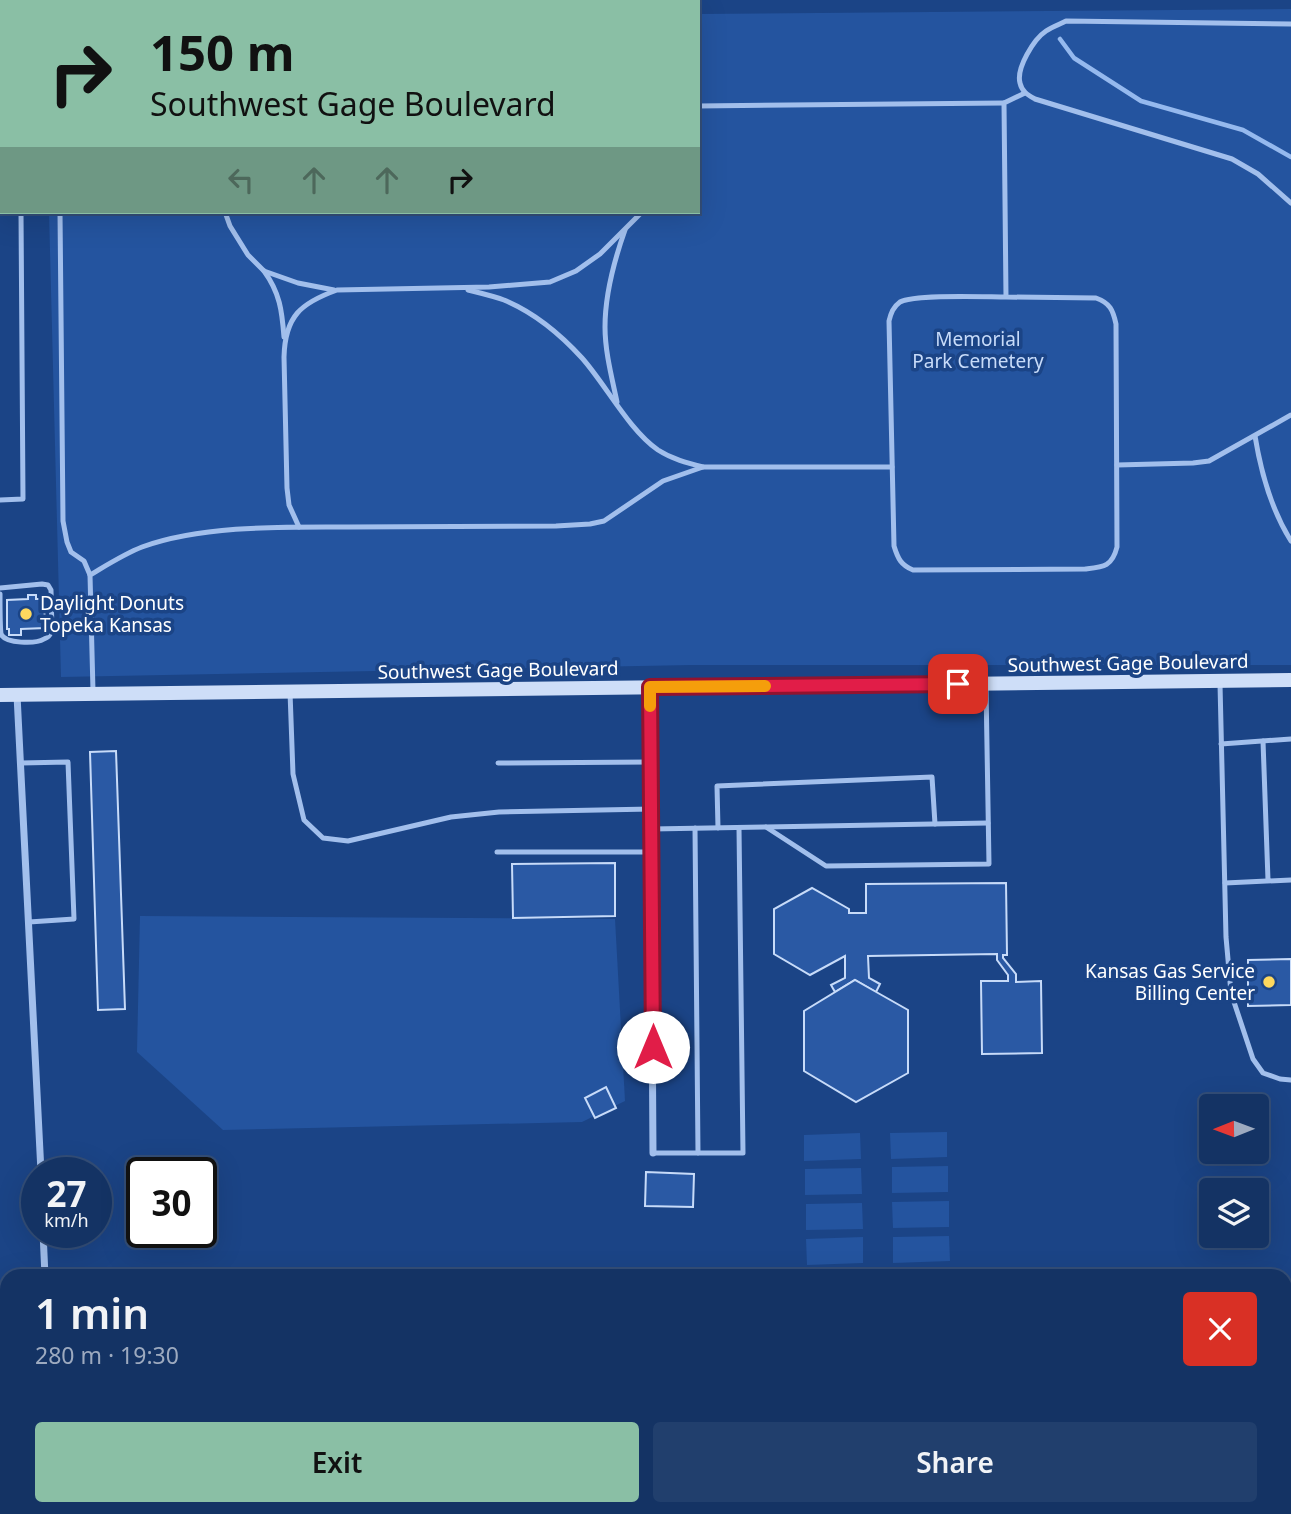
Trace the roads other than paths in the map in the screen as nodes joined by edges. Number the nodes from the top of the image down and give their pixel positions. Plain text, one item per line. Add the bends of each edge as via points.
1 (1291, 24) edge
2 (1025, 93) junction
3 (1004, 103) junction
4 (700, 106) edge
5 (1291, 203) edge
6 (21, 214) edge
7 (60, 214) edge
8 (226, 214) edge
9 (640, 214) edge
10 (626, 228) junction
11 (264, 271) junction
12 (461, 288) junction
13 (337, 290) junction
14 (1006, 297) junction
15 (285, 340) junction
16 (618, 405) junction
17 (1291, 415) edge
18 (1255, 436) junction
19 (1117, 465) junction
20 (703, 467) junction
21 (892, 467) junction
22 (0, 500) edge
23 (299, 527) junction
24 (1291, 541) edge
25 (90, 575) junction
26 (0, 588) edge
27 (0, 594) edge
28 (1291, 680) edge
29 (1220, 681) junction
30 (986, 684) junction
31 (650, 687) junction
32 (290, 692) junction
33 (93, 694) junction
34 (0, 695) edge
35 (17, 695) junction
36 (1291, 739) edge
37 (1263, 741) junction
38 (1221, 744) junction
39 (651, 762) junction
40 (498, 763) dead end
41 (20, 764) junction
42 (652, 808) junction
43 (989, 823) junction
44 (935, 824) junction
45 (766, 827) junction
46 (695, 828) junction
47 (718, 828) junction
48 (739, 828) junction
49 (652, 829) junction
50 (497, 852) dead end
51 (652, 852) junction
52 (1268, 880) junction
53 (1291, 880) edge
54 (1225, 883) junction
55 (29, 922) junction
56 (1291, 1080) edge
57 (653, 1153) joint
58 (698, 1153) junction
59 (40, 1157) edge
60 (44, 1248) edge
61 (45, 1269) edge

1 - 2 lane via 1066,21 1032,45 1019,82
2 - 3 lane
2 - 5 lane via 1232,159 1258,174
3 - 4 lane
3 - 14 lane
6 - 22 lane via 23,499
7 - 25 lane via 63,522 71,552 84,561
8 - 11 lane via 248,255
9 - 10 lane
10 - 12 lane via 592,260 550,282
10 - 16 lane via 614,261 605,328
11 - 13 lane
11 - 15 lane via 278,295
12 - 13 lane
12 - 16 lane via 504,300 531,314 581,358
13 - 15 lane via 301,307
14 - 19 lane via 1096,298 1110,307 1116,324
14 - 21 lane via 918,298 900,302 893,309 889,321
15 - 23 lane via 286,488
16 - 20 lane via 658,450
17 - 18 lane
18 - 19 lane via 1209,461
18 - 24 lane via 1262,476
19 - 21 lane via 1114,558 1100,567 1072,569 913,570 904,566 894,546
20 - 21 lane
20 - 23 lane via 663,481 611,517 590,524
23 - 25 lane via 184,536 143,547
25 - 33 lane
26 - 27 lane via 48,585 52,631 48,637 41,641 5,640
28 - 29 main road, Southwest Gage Boulevard
29 - 30 main road, Southwest Gage Boulevard
29 - 38 lane
30 - 31 main road, Southwest Gage Boulevard
30 - 43 lane
31 - 32 main road, Southwest Gage Boulevard
31 - 39 street
32 - 33 main road, Southwest Gage Boulevard
32 - 42 lane via 293,774 304,820 323,838 348,841 451,817 499,812
33 - 35 main road, Southwest Gage Boulevard
34 - 35 main road, Southwest Gage Boulevard
35 - 41 street
36 - 37 lane
37 - 38 lane
37 - 52 lane
38 - 54 lane
39 - 40 lane
39 - 42 street
41 - 55 street
41 - 55 lane via 68,762 74,919
42 - 49 street
43 - 44 lane
43 - 45 lane via 989,864 826,866
44 - 45 lane
44 - 47 lane via 932,777 717,786
45 - 48 lane
46 - 47 lane
46 - 49 lane
46 - 58 lane
47 - 48 lane
48 - 58 lane via 743,1153
49 - 51 street
50 - 51 lane
51 - 57 street
52 - 53 lane
52 - 54 lane
54 - 56 lane via 1231,993 1258,1066 1263,1073
55 - 59 street
57 - 58 lane
60 - 61 street

